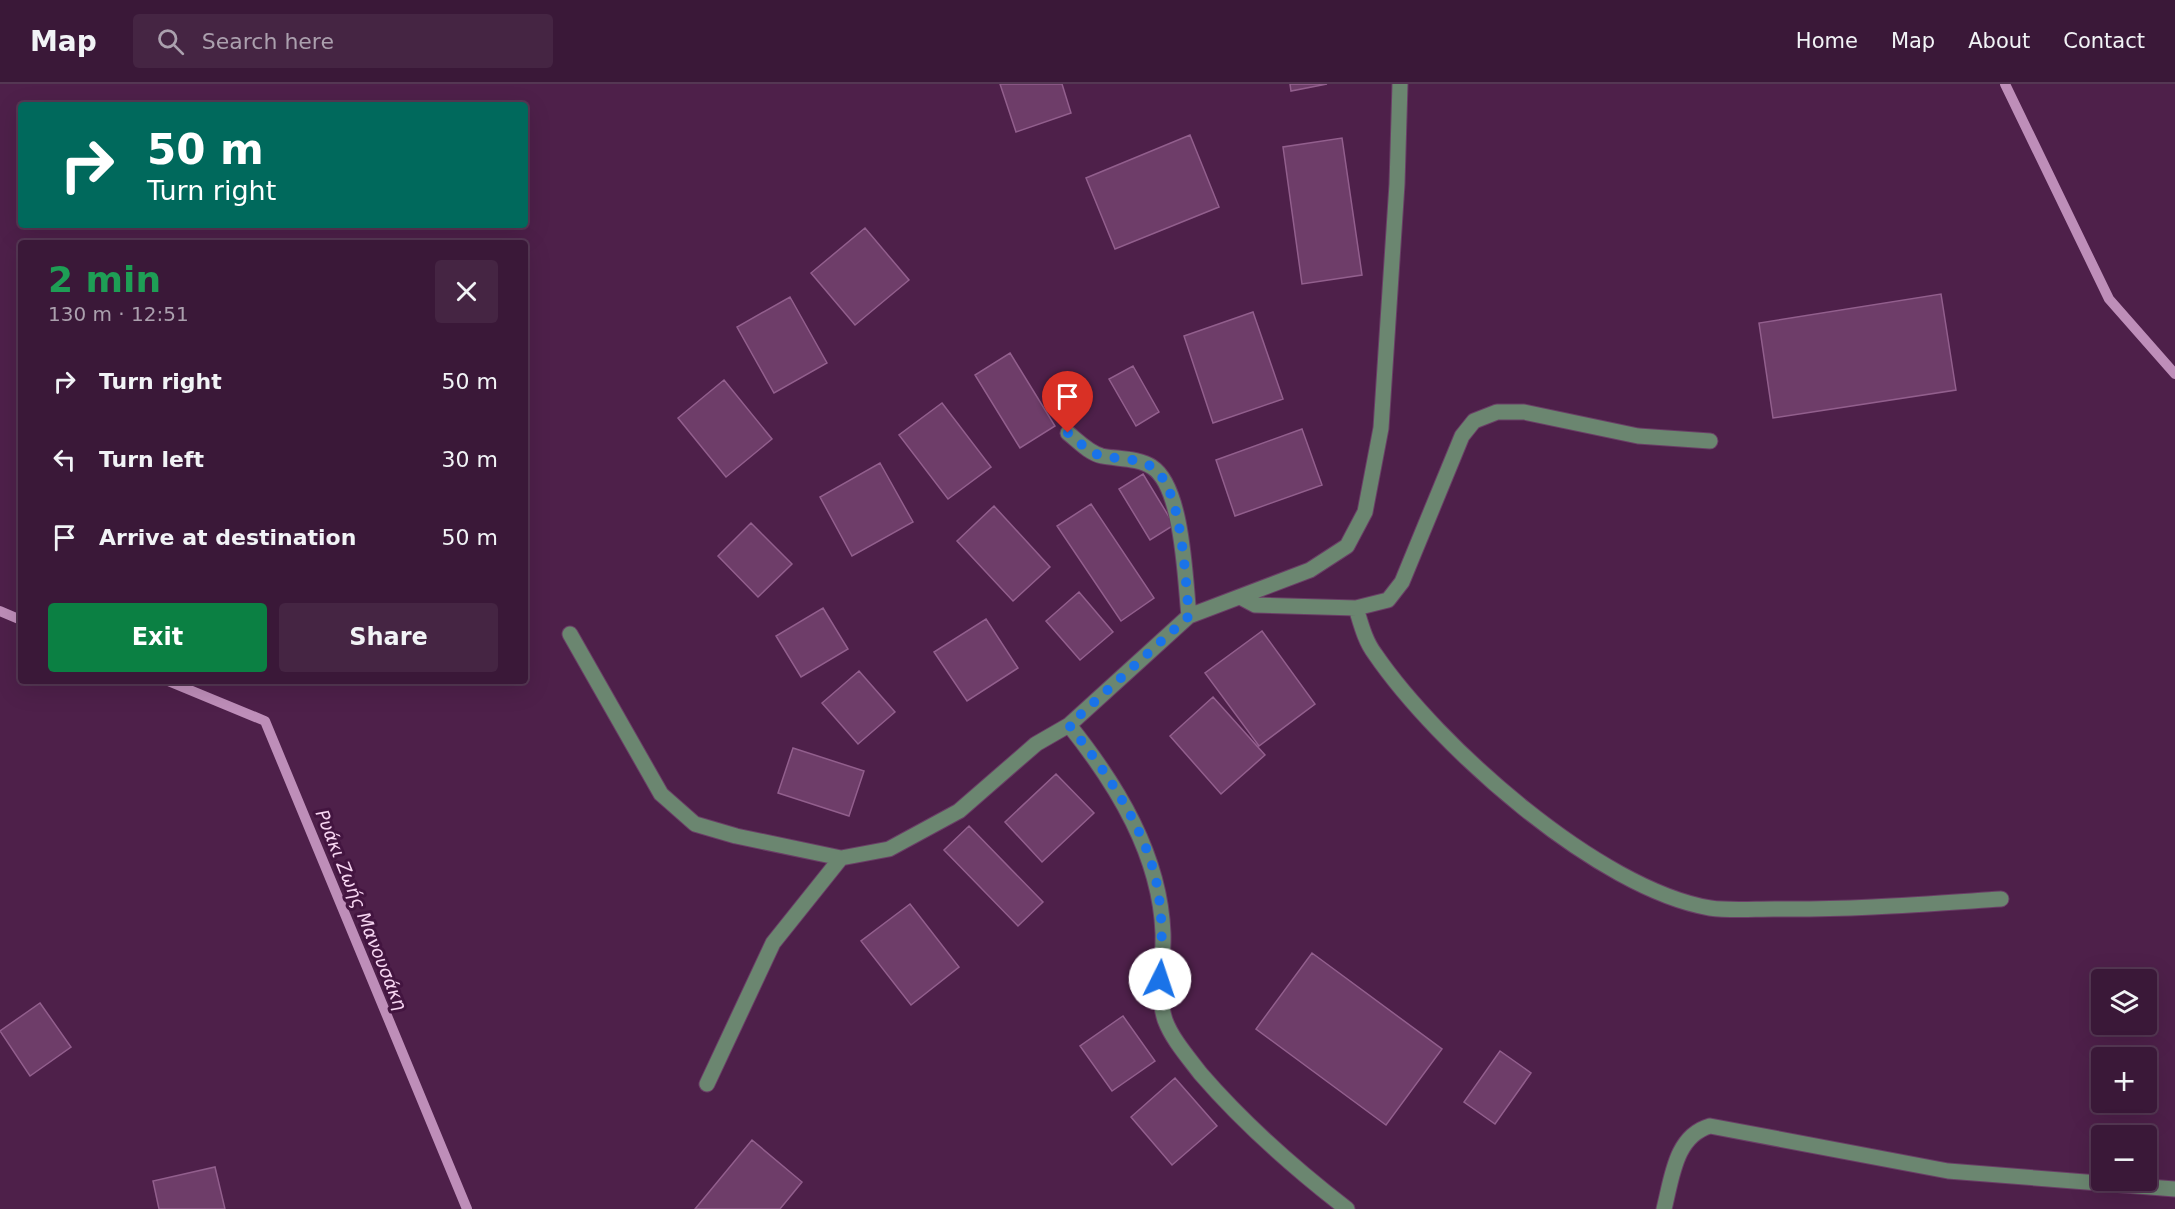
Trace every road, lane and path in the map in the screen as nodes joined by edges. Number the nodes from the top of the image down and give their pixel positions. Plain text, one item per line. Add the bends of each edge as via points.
1 (1400, 84) edge
2 (1068, 433) dead end
3 (1710, 441) dead end
4 (1240, 597) junction
5 (1356, 608) junction
6 (1189, 616) junction
7 (570, 634) dead end
8 (1069, 725) junction
9 (841, 858) junction
10 (2001, 899) dead end
11 (707, 1084) dead end
12 (2175, 1189) edge
13 (1347, 1209) edge
14 (1664, 1209) edge

1 - 4 street via 1381,428 1365,512 1347,546 1310,570
2 - 6 street via 1100,455 1152,467 1167,486 1180,532
3 - 5 street via 1638,436 1524,412 1497,412 1474,421 1462,436 1402,582 1388,600
4 - 5 street via 1255,605
4 - 6 street
5 - 10 street via 1374,654 1415,704 1491,781 1591,859 1658,893 1710,908 1828,910
6 - 8 street
7 - 9 street via 661,794 695,824
8 - 9 street via 1036,744 958,811 889,849
8 - 13 street via 1113,786 1143,845 1158,888 1165,1020 1184,1053 1218,1094 1263,1140
9 - 11 street via 773,943
12 - 14 street via 1948,1171 1710,1126 1689,1136

